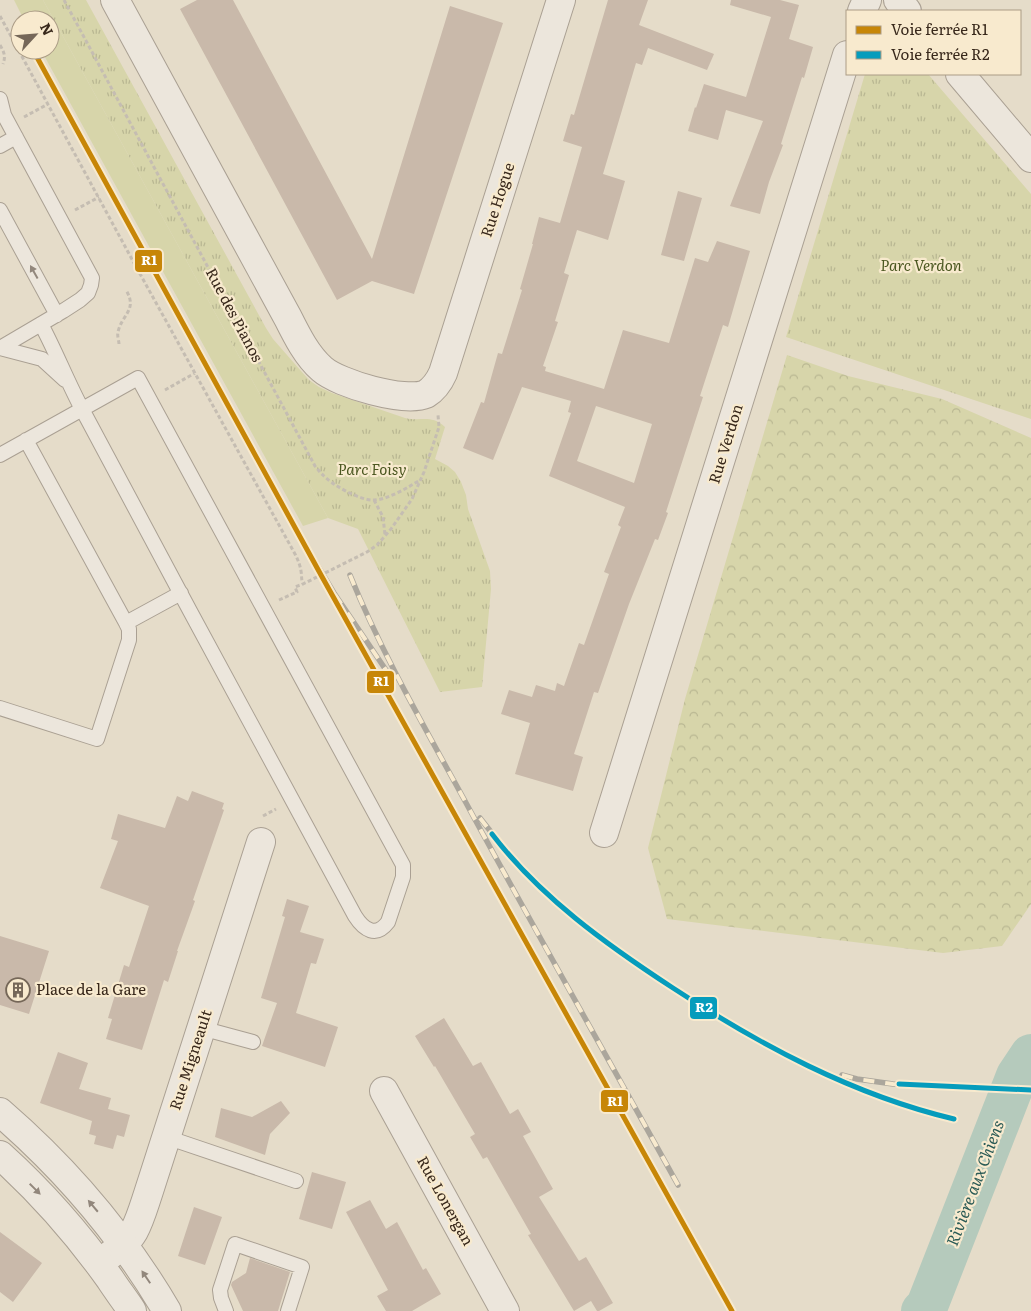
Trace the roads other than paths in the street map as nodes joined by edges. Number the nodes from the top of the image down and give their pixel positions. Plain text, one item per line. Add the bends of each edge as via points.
1 (115, 0) edge
2 (561, 0) edge
3 (898, 0) edge
4 (906, 10) edge
5 (846, 58) edge
6 (961, 75) edge
7 (0, 99) edge
8 (2, 115) edge
9 (16, 138) junction
10 (0, 146) edge
11 (1031, 158) edge
12 (0, 210) edge
13 (57, 314) junction
14 (41, 324) junction
15 (0, 348) edge
16 (67, 382) junction
17 (82, 409) junction
18 (26, 440) junction
19 (0, 455) edge
20 (181, 593) junction
21 (126, 622) junction
22 (0, 708) edge
23 (604, 833) dead end
24 (261, 842) dead end
25 (202, 1028) junction
26 (253, 1042) dead end
27 (384, 1091) dead end
28 (0, 1112) edge
29 (166, 1137) junction
30 (0, 1155) edge
31 (296, 1180) dead end
32 (122, 1244) junction
33 (99, 1263) junction
34 (132, 1311) edge
35 (167, 1311) edge
36 (226, 1311) edge
37 (288, 1311) edge
38 (505, 1311) edge

1 - 2 street, Rue Hogue via 310,355 334,377 401,397 426,394 439,382
3 - 4 street
5 - 23 street, Rue Verdon
6 - 11 street
7 - 8 lane
8 - 9 lane
9 - 10 lane
9 - 13 lane via 92,278 88,293
13 -> 12 lane
13 - 14 lane
14 - 15 lane
14 - 16 lane
15 - 16 lane via 42,359
16 - 17 lane
17 - 18 lane
17 - 20 lane
17 - 20 lane via 138,378 150,398 403,865 403,877 384,928 372,931 355,916
18 - 19 lane
18 - 21 lane
20 - 21 lane
21 - 22 lane via 129,640 97,739
24 - 25 street, Rue Migneault
25 - 26 lane
25 - 29 street, Rue Migneault
27 - 38 street, Rue Lonergan
32 -> 28 street via 75,1185
29 - 31 lane
29 - 32 street, Rue Migneault via 137,1225
30 -> 33 street via 50,1204
32 - 33 street, Rue Migneault
35 -> 32 street
33 - 34 street
36 - 37 lane via 220,1290 235,1244 302,1267

